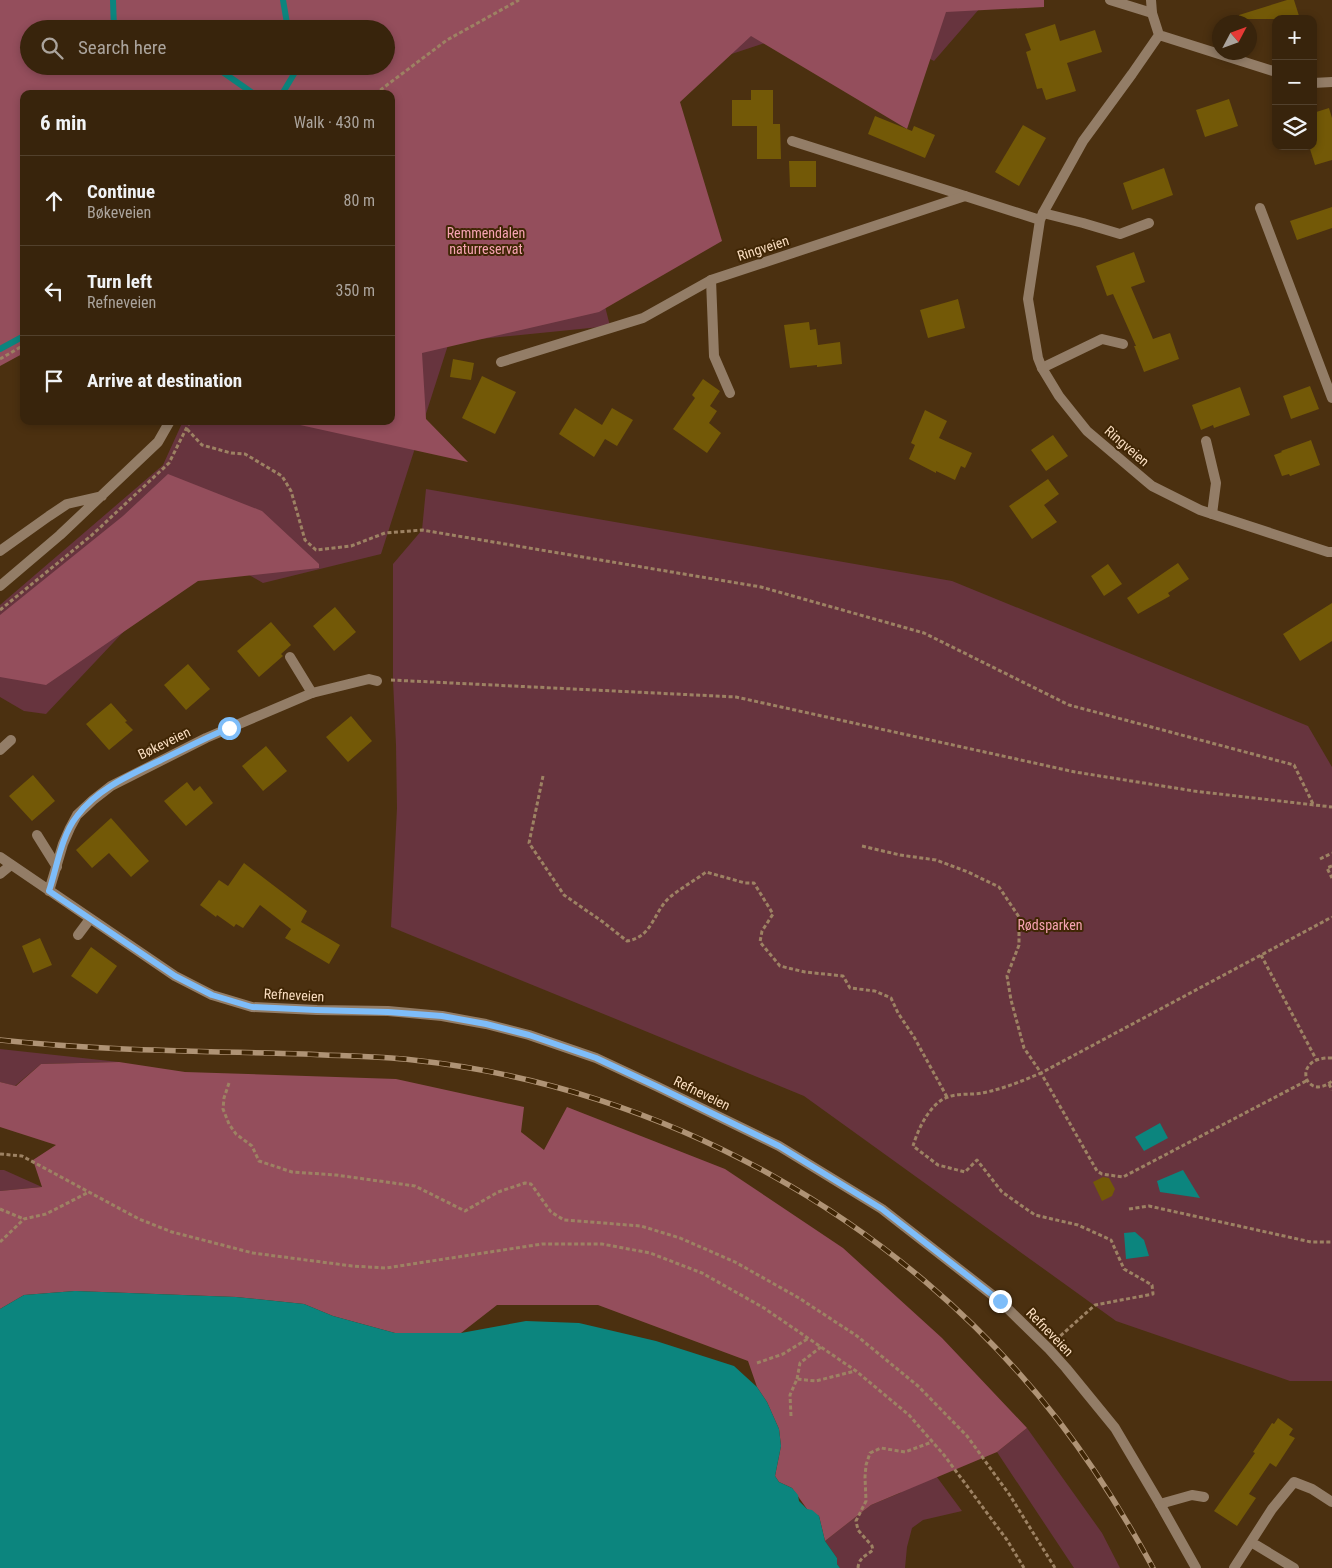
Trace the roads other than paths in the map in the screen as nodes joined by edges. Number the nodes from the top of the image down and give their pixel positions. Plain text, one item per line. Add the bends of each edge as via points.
1 (1110, 0) edge
2 (1151, 0) edge
3 (1152, 13) junction
4 (1159, 35) junction
5 (1272, 71) edge
6 (1332, 82) edge
7 (1317, 83) edge
8 (792, 140) dead end
9 (965, 196) junction
10 (1260, 208) dead end
11 (1042, 217) junction
12 (1149, 223) dead end
13 (711, 280) junction
14 (1123, 344) dead end
15 (501, 362) dead end
16 (1042, 368) junction
17 (730, 393) dead end
18 (1332, 398) edge
19 (168, 425) edge
20 (1206, 441) dead end
21 (102, 496) junction
22 (1212, 514) junction
23 (0, 552) edge
24 (1332, 552) edge
25 (0, 586) edge
26 (290, 657) dead end
27 (378, 681) road end
28 (312, 693) junction
29 (11, 740) dead end
30 (0, 750) edge
31 (37, 835) dead end
32 (0, 857) edge
33 (11, 865) junction
34 (57, 867) junction
35 (0, 874) edge
36 (49, 891) junction
37 (90, 919) junction
38 (78, 935) dead end
39 (1204, 1497) dead end
40 (1332, 1502) edge
41 (1160, 1504) junction
42 (1250, 1542) junction
43 (1196, 1568) edge
44 (1234, 1568) edge
45 (1294, 1568) edge

1 - 3 street
2 - 3 street
3 - 4 street
4 - 5 street
4 - 11 street, Ringveien via 1083,141
6 - 7 street
8 - 9 street
9 - 11 street
9 - 13 street, Ringveien
10 - 18 street
11 - 12 street via 1083,223 1120,234
11 - 16 street, Ringveien via 1028,299
13 - 15 street, Ringveien via 643,318
13 - 17 street via 714,356
14 - 16 street via 1102,339
16 - 22 street, Ringveien via 1087,430 1146,482
19 - 21 street via 158,442
20 - 22 street via 1216,483
21 - 23 street via 67,504
21 - 25 street
22 - 24 street, Ringveien
26 - 28 street
27 - 28 street, Bøkeveien via 369,679
28 - 34 street, Bøkeveien via 206,738 111,786 77,816 63,844
29 - 30 street
31 - 34 street
32 - 33 street, Refneveien
33 - 35 street
33 - 36 street, Refneveien
34 - 36 street, Bøkeveien
36 - 37 street, Refneveien
37 - 38 street
37 - 41 street, Refneveien via 175,976 212,995 252,1007 442,1016 529,1035 596,1058 779,1146 882,1209 1000,1301 1066,1368 1114,1428
39 - 41 street via 1192,1495
40 - 42 street via 1294,1482
41 - 43 street, Refneveien
42 - 44 street
42 - 45 street

